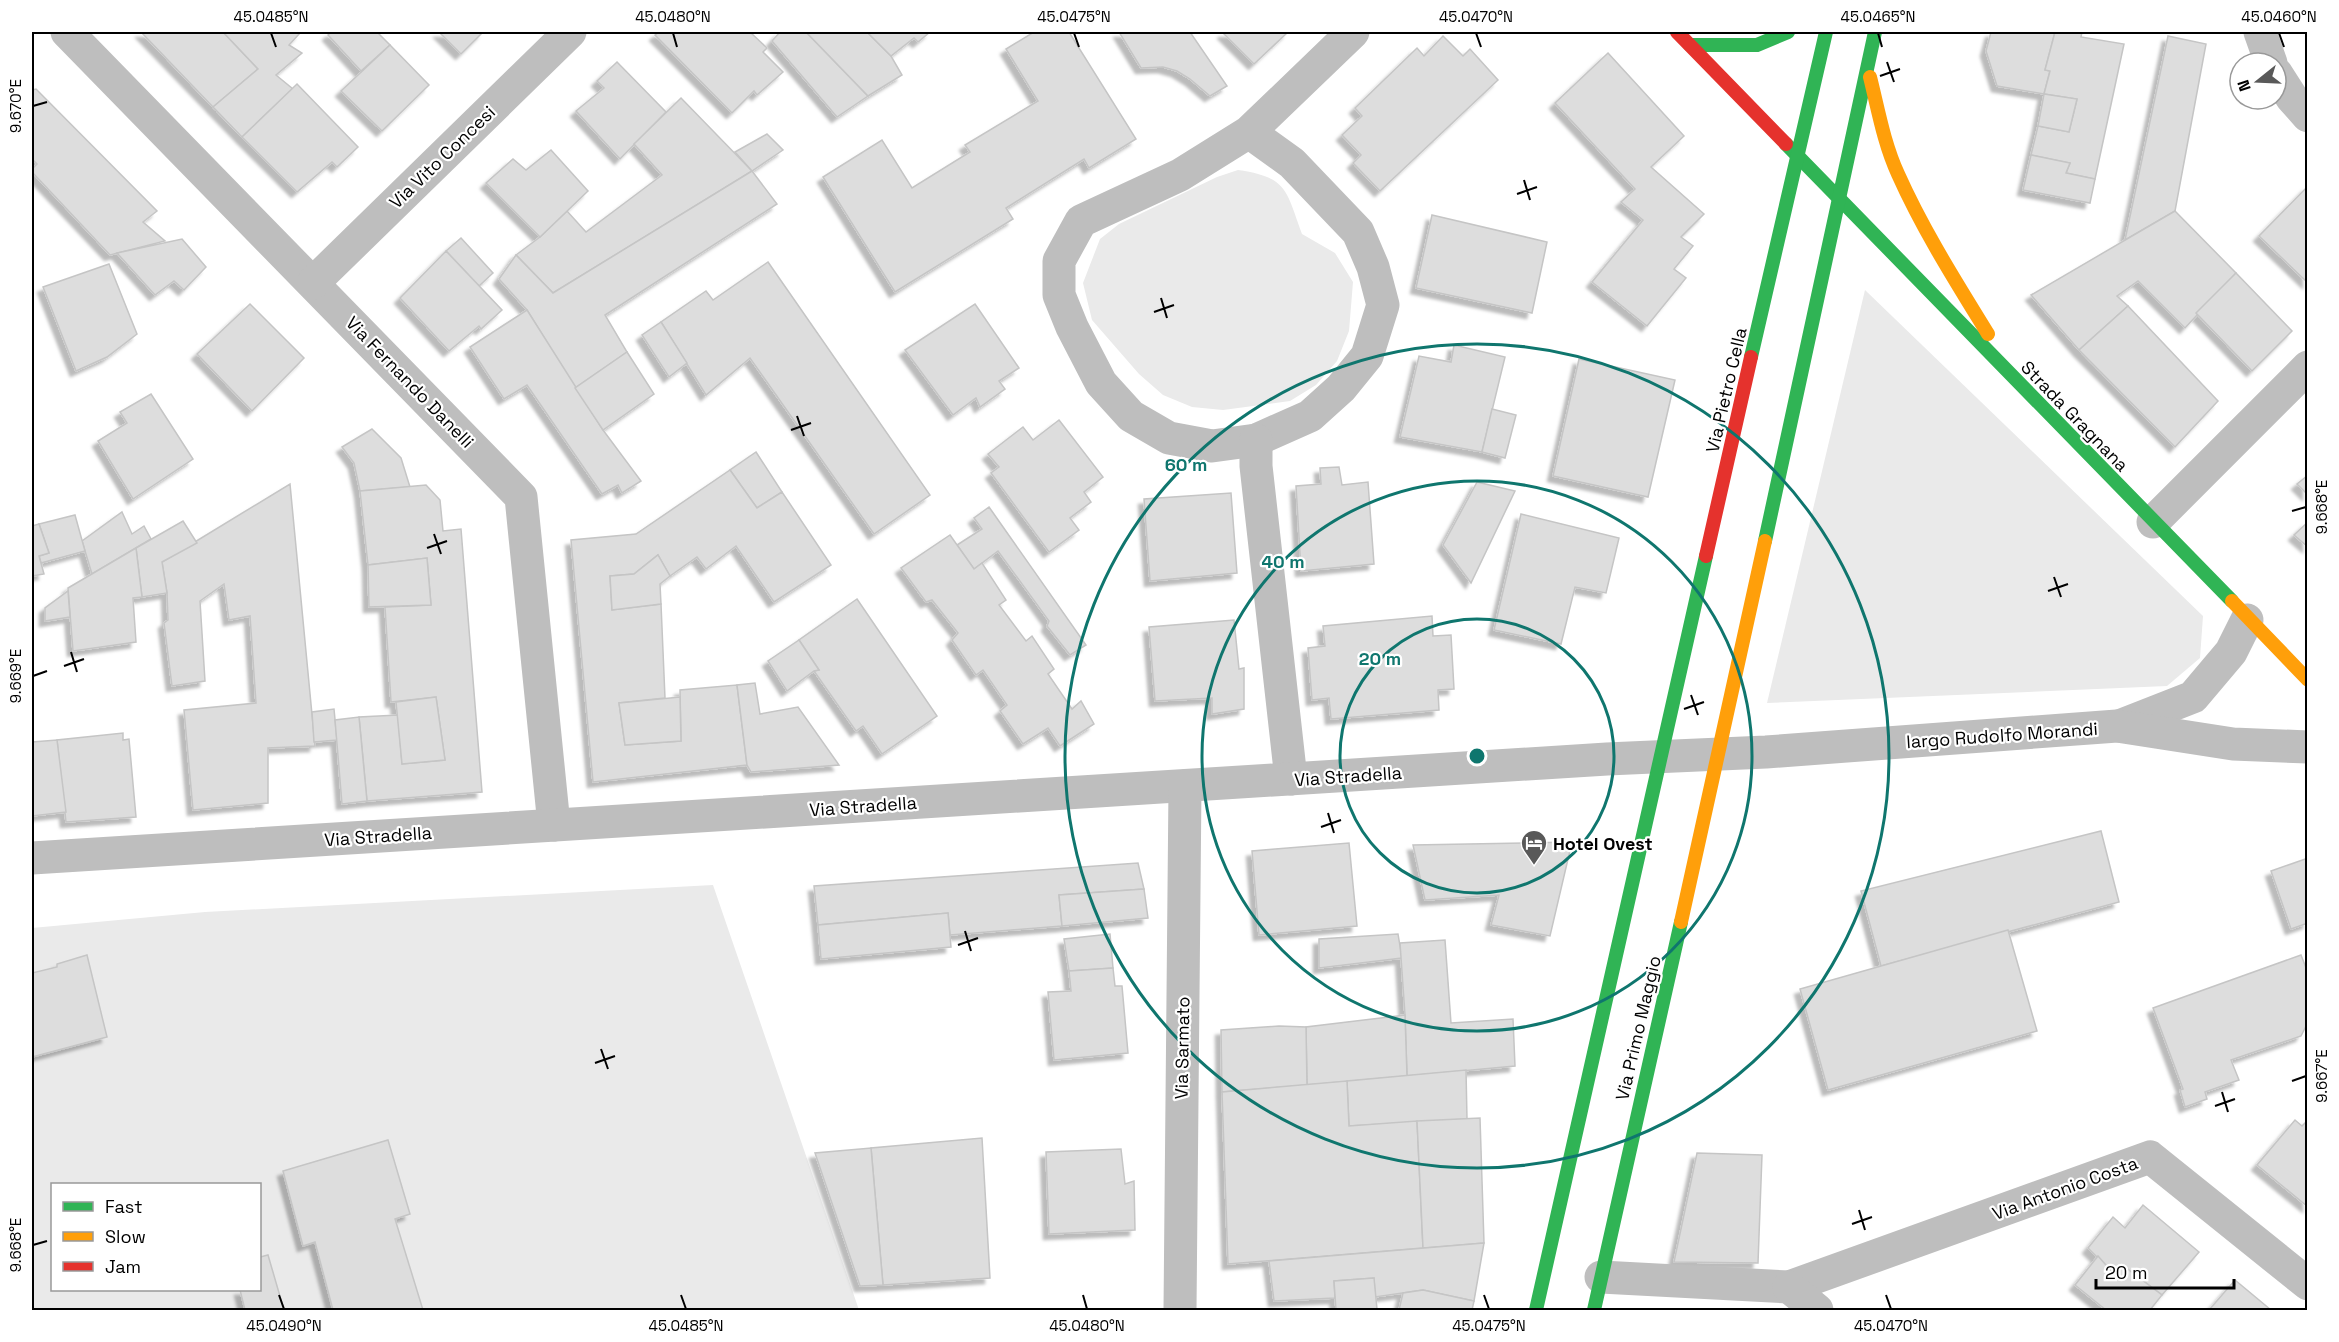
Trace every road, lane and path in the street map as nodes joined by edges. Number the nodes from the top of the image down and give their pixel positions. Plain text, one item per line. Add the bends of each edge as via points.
1 (67, 32) edge
2 (570, 32) edge
3 (1353, 32) edge
4 (1677, 32) edge
5 (1788, 32) edge
6 (1826, 32) edge
7 (1875, 32) edge
8 (2260, 32) edge
9 (1690, 45) junction
10 (2267, 51) edge
11 (1868, 66) junction
12 (2288, 92) edge
13 (2307, 116) edge
14 (1249, 132) junction
15 (1797, 155) junction
16 (1839, 198) junction
17 (313, 283) junction
18 (2307, 368) edge
19 (2016, 381) junction
20 (1256, 440) junction
21 (2153, 522) junction
22 (2247, 620) junction
23 (2307, 680) edge
24 (2117, 726) junction
25 (2307, 747) edge
26 (1706, 755) junction
27 (1660, 756) junction
28 (1291, 779) junction
29 (1185, 786) junction
30 (554, 825) junction
31 (32, 858) edge
32 (1601, 1277) junction
33 (2307, 1284) edge
34 (1789, 1287) junction
35 (1180, 1311) edge
36 (1536, 1311) edge
37 (1594, 1311) edge
38 (1817, 1311) edge

1 - 17 street, Via Fernando Danelli
2 - 17 street, Via Vito Concesi
3 - 14 street
4 - 9 main road, Strada Gragnana
5 - 9 main road via 1757,45
6 - 15 main road, Via Pietro Cella
7 - 11 main road
8 - 10 street
9 - 15 main road, Strada Gragnana
11 - 16 main road
11 - 19 main road via 1897,173 1935,248
12 - 13 street
14 - 20 street via 1292,163 1358,232 1373,267 1383,306 1367,356 1341,388 1310,416
14 - 20 street via 1180,174 1081,221 1059,261 1059,295 1101,383 1131,416 1169,438 1212,446
15 - 16 main road, Strada Gragnana
15 - 27 main road, Via Pietro Cella
16 - 19 main road, Strada Gragnana
16 - 26 main road
17 - 30 street, Via Fernando Danelli via 521,497
18 - 21 street
19 - 21 main road, Strada Gragnana
20 - 28 street
21 - 22 main road, Strada Gragnana
22 - 23 main road, Strada Gragnana
22 - 24 street via 2231,652 2193,697
24 - 25 street, largo Rudolfo Morandi via 2233,744
24 - 26 street, largo Rudolfo Morandi
26 - 27 street, Via Stradella
26 - 32 main road, Via Primo Maggio
27 - 28 street, Via Stradella
27 - 36 main road, Via Primo Maggio
28 - 29 street, Via Stradella
29 - 30 street, Via Stradella
29 - 35 street, Via Sarmato
30 - 31 street, Via Stradella
32 - 34 street
32 - 37 main road, Via Primo Maggio
33 - 34 street, Via Antonio Costa via 2150,1157
34 - 38 street

